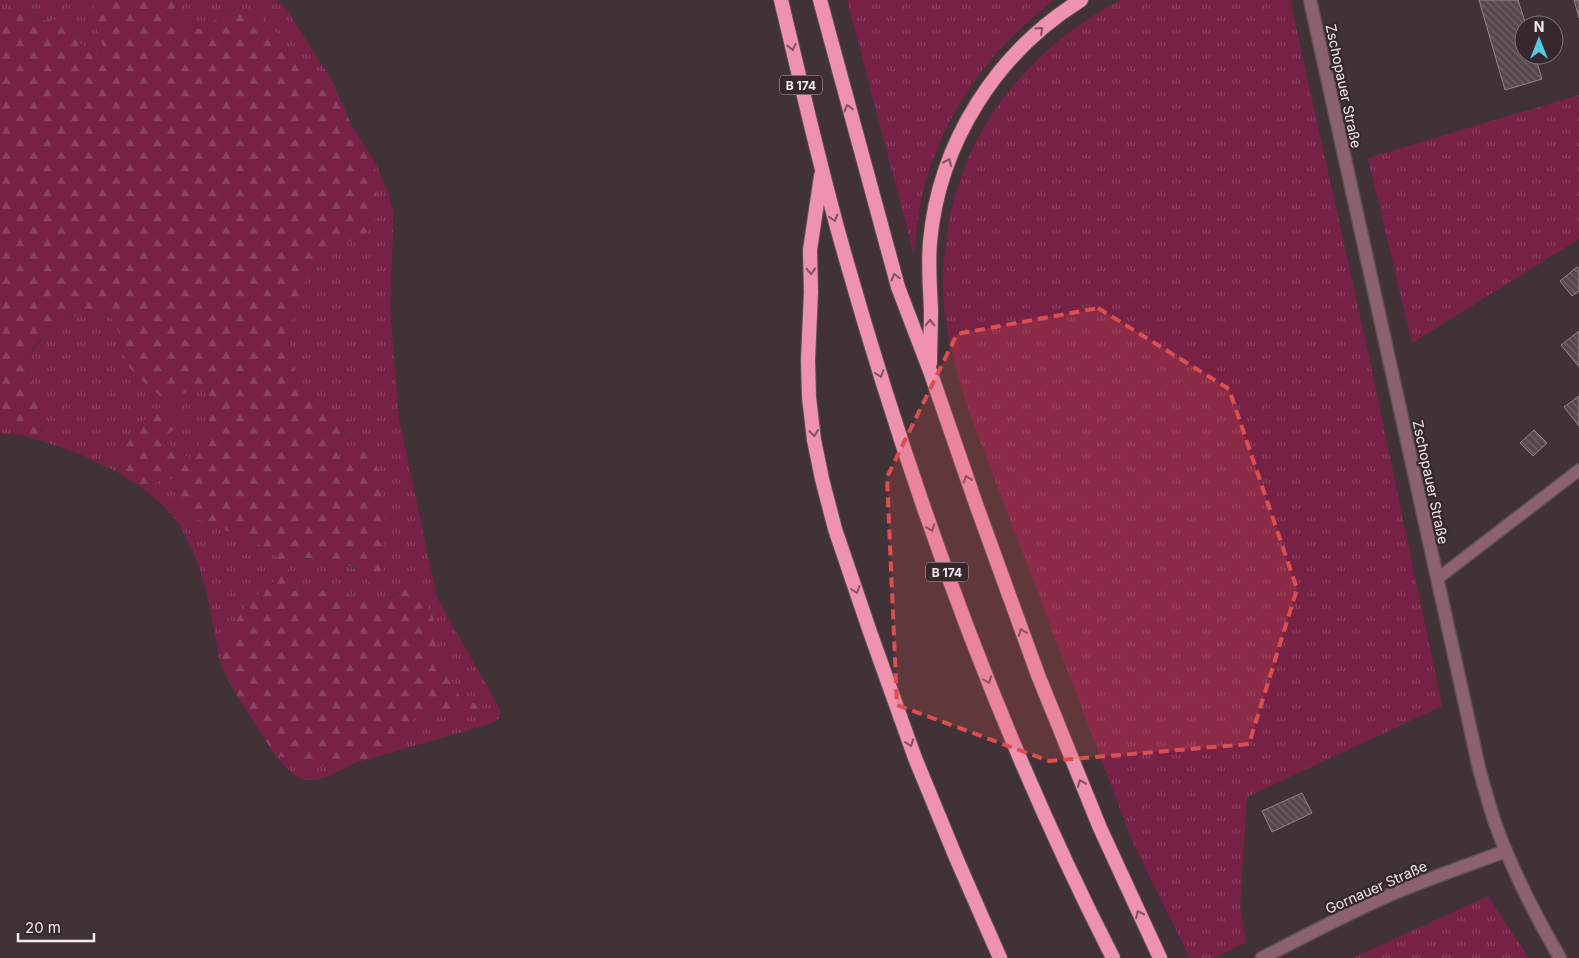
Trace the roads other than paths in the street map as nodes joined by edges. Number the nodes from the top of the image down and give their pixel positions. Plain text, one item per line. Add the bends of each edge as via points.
1 (781, 0) edge
2 (820, 0) edge
3 (1081, 0) edge
4 (1310, 0) edge
5 (822, 171) junction
6 (930, 371) junction
7 (1579, 470) edge
8 (1437, 579) junction
9 (1506, 851) junction
10 (1000, 958) edge
11 (1113, 958) edge
12 (1160, 958) edge
13 (1262, 958) edge
14 (1560, 958) edge

1 -> 5 highway, B 174
6 -> 2 highway, B 174 via 898,287
6 -> 3 highway via 930,242 937,196 961,130 986,89 1021,47
4 - 8 street, Zschopauer Straße
5 -> 10 highway via 810,250 808,360 810,406 822,479 870,632 915,758
5 -> 11 highway, B 174 via 878,369 968,628 1019,755
12 -> 6 highway, B 174 via 1100,828 1038,675
7 - 8 lane
8 - 9 street, Zschopauer Straße via 1479,768
9 - 13 street, Gornauer Straße via 1392,894
9 - 14 street, Zschopauer Straße via 1536,916

